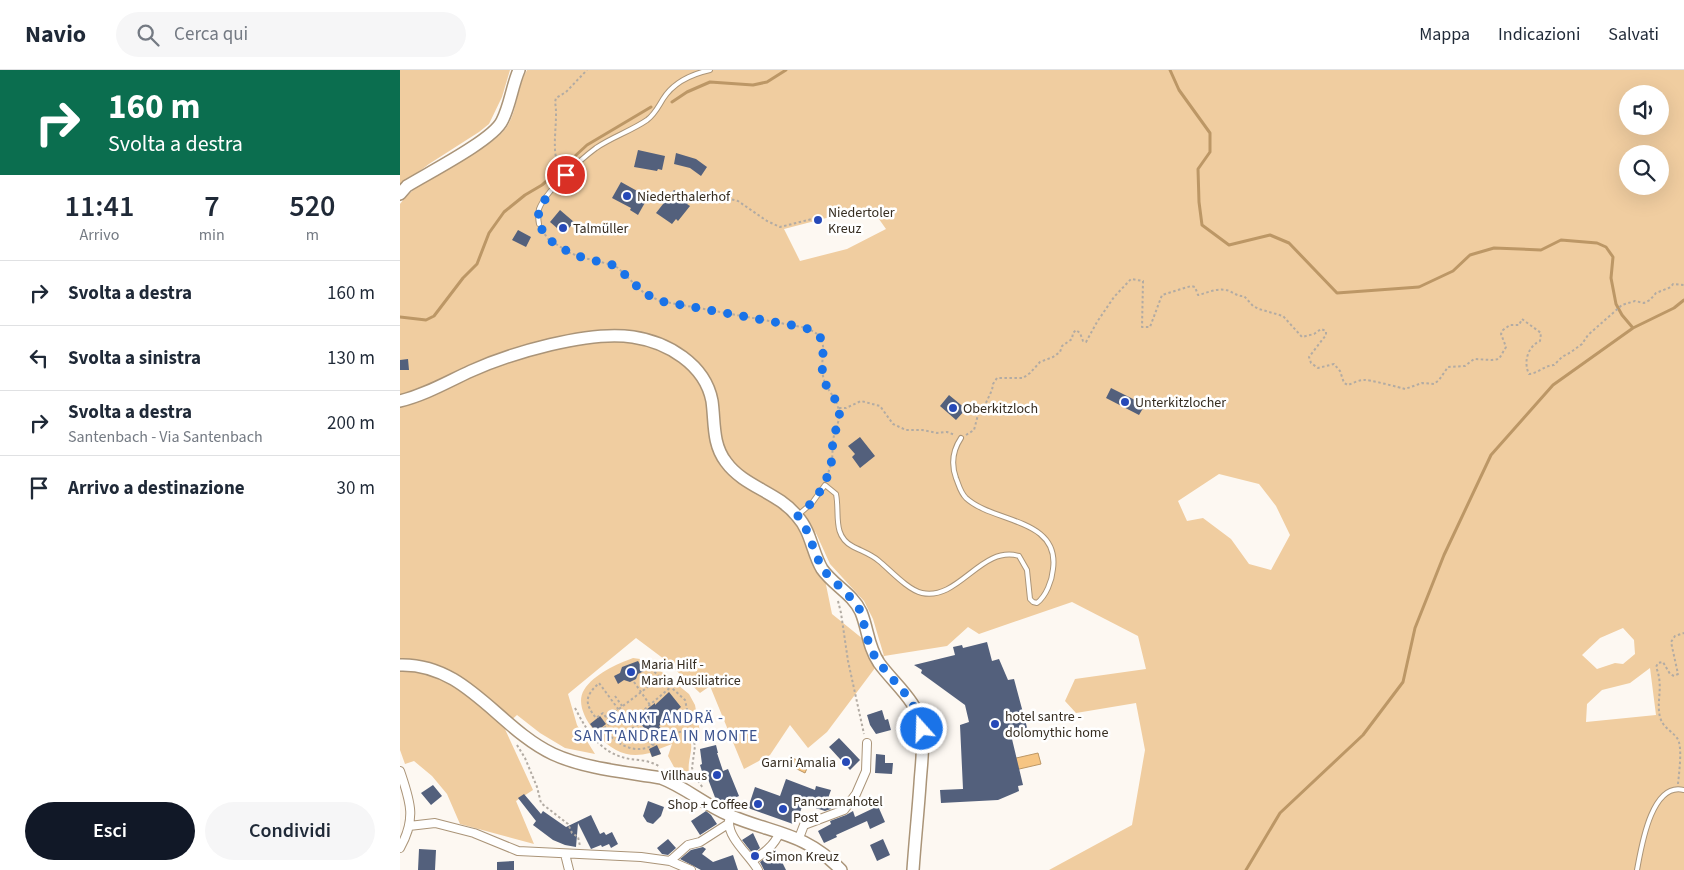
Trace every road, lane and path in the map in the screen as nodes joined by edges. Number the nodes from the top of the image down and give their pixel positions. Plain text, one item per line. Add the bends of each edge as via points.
1 (520, 70) edge
2 (587, 70) edge
3 (710, 70) edge
4 (566, 175) junction
5 (698, 191) dead end
6 (400, 194) edge
7 (816, 218) dead end
8 (540, 224) joint
9 (1684, 285) edge
10 (400, 401) edge
11 (839, 408) junction
12 (960, 438) junction
13 (825, 485) junction
14 (798, 516) junction
15 (833, 595) dead end
16 (1684, 633) edge
17 (647, 665) dead end
18 (400, 666) edge
19 (661, 677) junction
20 (634, 682) dead end
21 (672, 686) junction
22 (641, 692) junction
23 (615, 696) dead end
24 (650, 705) junction
25 (622, 706) junction
26 (575, 708) dead end
27 (618, 709) junction
28 (606, 718) junction
29 (516, 729) junction
30 (635, 730) junction
31 (692, 732) junction
32 (657, 742) junction
33 (867, 743) joint
34 (619, 744) junction
35 (653, 745) junction
36 (400, 771) edge
37 (661, 778) junction
38 (1678, 788) junction
39 (1684, 790) edge
40 (712, 807) junction
41 (729, 820) junction
42 (410, 826) junction
43 (780, 832) junction
44 (799, 838) junction
45 (400, 848) edge
46 (565, 854) junction
47 (583, 854) junction
48 (670, 861) junction
49 (752, 861) junction
50 (569, 870) edge
51 (690, 870) edge
52 (758, 870) edge
53 (841, 870) edge
54 (913, 870) edge
55 (1637, 870) edge

1 - 6 street via 497,129 407,186
2 - 4 path via 554,102 556,156 558,166
3 - 4 lane via 694,74 674,87 652,116 597,148
4 - 8 lane via 543,202 538,215
5 - 7 path via 738,201 780,227
8 - 11 path via 548,239 556,245 584,258 613,265 644,293 660,301 819,334 824,351 824,378
9 - 12 path via 1673,284 1644,303 1635,301 1622,305 1588,334 1582,344 1554,365 1532,374 1526,369 1527,357 1534,343 1540,341 1542,333 1522,319 1519,325 1510,325 1503,330 1506,347 1499,359 1474,359 1465,366 1448,367 1434,384 1422,382 1404,390 1365,380 1348,385 1344,383 1334,364 1318,368 1311,363 1309,357 1326,331 1322,329 1302,337 1282,316 1259,309 1244,296 1227,290 1198,296 1195,287 1191,286 1162,295 1150,327 1142,327 1143,281 1131,279 1105,310 1086,342 1076,330 1060,352 1040,362 1030,374 1022,378 997,378 979,411 974,430
10 - 14 street via 535,349 586,338 634,337 676,353 692,364 709,389 717,444 725,461 753,486
11 - 12 path via 861,401 880,406 893,424 906,430 947,432
11 - 13 path
12 - 13 lane via 955,447 953,468 966,497 981,508 1030,528 1049,542 1053,573 1045,594 1037,603 1029,594 1024,562 1012,554 987,561 942,591 921,593 911,588 875,557 846,542 839,530 836,494
13 - 14 lane
14 - 54 street via 822,569 861,612 870,649 918,714 922,752
15 - 33 path via 839,602 848,662
16 - 38 path via 1675,636 1671,642 1678,674 1670,674 1663,662 1656,667 1660,677 1663,726 1680,742
17 - 19 path
18 - 29 street via 429,668 451,678 473,692
19 - 21 path
19 - 22 path
20 - 22 path
21 - 24 path
21 - 31 path via 686,700
22 - 24 path
22 - 25 path
23 - 25 path
24 - 32 path via 638,715 637,725
25 - 27 path
26 - 37 path via 602,747 617,756 659,765
27 - 28 path
27 - 28 path via 599,683 588,699 588,708 596,718 602,713
27 - 30 path
28 - 34 path via 610,723 603,729
29 - 37 street via 538,745 569,760
29 - 47 path via 514,739 541,803 568,824 578,838
30 - 34 path
30 - 35 path
31 - 32 path via 674,732
31 - 40 path via 695,746 692,768 713,802
32 - 35 path
33 - 44 street via 866,771 856,794 844,810 804,824
34 - 35 path via 644,750
36 - 42 street via 411,808
37 - 40 street
38 - 39 lane
38 - 55 lane via 1664,795 1656,805 1645,832
40 - 41 street
41 - 43 street
41 - 48 street via 700,842 688,845
41 - 49 street via 733,836
42 - 45 street
42 - 46 street via 435,823 474,833 518,851
43 - 44 street
43 - 49 street via 765,853
44 - 53 street
46 - 47 street
46 - 50 street
47 - 48 street
48 - 51 street
49 - 52 street

